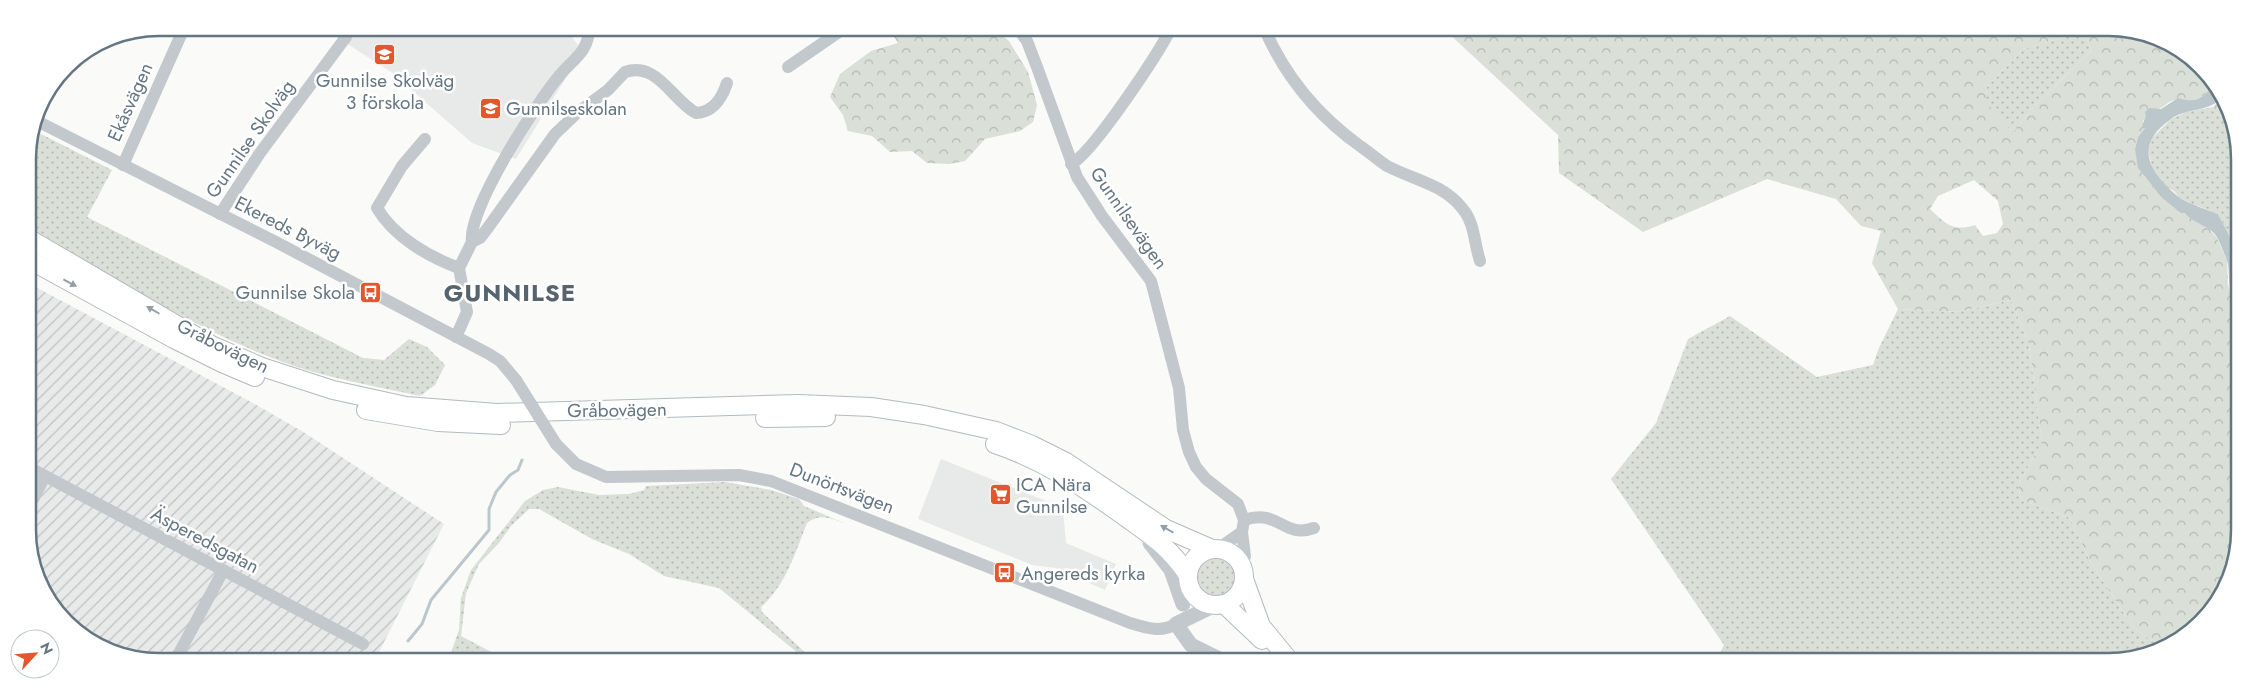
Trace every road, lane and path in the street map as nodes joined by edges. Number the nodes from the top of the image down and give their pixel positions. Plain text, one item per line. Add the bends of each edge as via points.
1 (1166, 36) edge
2 (1268, 36) edge
3 (180, 37) edge
4 (346, 37) dead end
5 (587, 37) edge
6 (832, 37) edge
7 (1023, 37) edge
8 (788, 67) dead end
9 (727, 83) dead end
10 (42, 122) edge
11 (425, 139) dead end
12 (1071, 164) junction
13 (124, 165) junction
14 (220, 214) junction
15 (472, 242) junction
16 (37, 243) edge
17 (1480, 261) dead end
18 (37, 264) edge
19 (459, 268) junction
20 (456, 337) junction
21 (516, 380) joint
22 (36, 471) edge
23 (45, 476) junction
24 (36, 493) edge
25 (1243, 526) junction
26 (1314, 528) dead end
27 (1142, 529) junction
28 (1215, 549) junction
29 (223, 571) junction
30 (1243, 572) junction
31 (1187, 589) junction
32 (1220, 605) junction
33 (1179, 622) junction
34 (363, 644) dead end
35 (1206, 652) edge
36 (1274, 652) edge
37 (1283, 652) edge
38 (179, 653) edge

1 - 12 street via 1088,149
2 - 17 street via 1291,78 1334,127 1387,165 1445,191 1462,208 1472,222
3 - 13 street, Ekåsvägen
4 - 14 street, Gunnilse Skolväg via 260,153
5 - 15 street via 576,60 560,74 492,178 471,233
6 - 8 street
7 - 12 street, Gunnilsevägen
9 - 15 street via 723,96 710,110 696,113 663,82 637,69 625,72 555,134 487,230
10 - 13 street, Ekereds Byväg
11 - 19 street via 402,166 377,208 411,243 442,262
12 - 25 street, Gunnilsevägen via 1102,216 1151,281 1179,388 1183,430 1189,452 1206,479 1238,504
13 - 14 street, Ekereds Byväg
14 - 20 street, Ekereds Byväg
15 - 19 street
28 -> 16 main road, Gråbovägen via 1166,529 1066,462 1032,445 996,431 924,415 798,404 497,414 406,406 333,390 262,367 211,345
18 -> 27 main road, Gråbovägen via 222,363 291,390 362,409 398,417 473,425 819,416 942,430 993,443 1054,468
19 - 20 street via 467,312
20 - 21 street, Ekereds Byväg via 495,357
21 - 33 street, Dunörtsvägen, bridge via 556,444 576,464 606,477 739,475 771,481 1130,623 1161,630
22 - 23 street, Äsperedsgatan
23 - 24 street
23 - 29 street, Äsperedsgatan
25 - 26 street via 1261,516 1295,531
25 - 28 street
25 - 30 street, Gunnilsevägen
27 - 31 street
27 - 31 main road, Gråbovägen via 1174,555
28 - 30 main road via 1232,554
28 - 31 main road via 1193,560
29 - 34 street, Äsperedsgatan
29 - 38 street
30 - 32 main road via 1243,586 1236,597
30 - 37 main road via 1261,626
31 - 32 main road via 1204,602
31 - 33 street
32 - 33 street, Dunörtsvägen
32 - 36 main road via 1245,622
33 - 35 street via 1191,645

